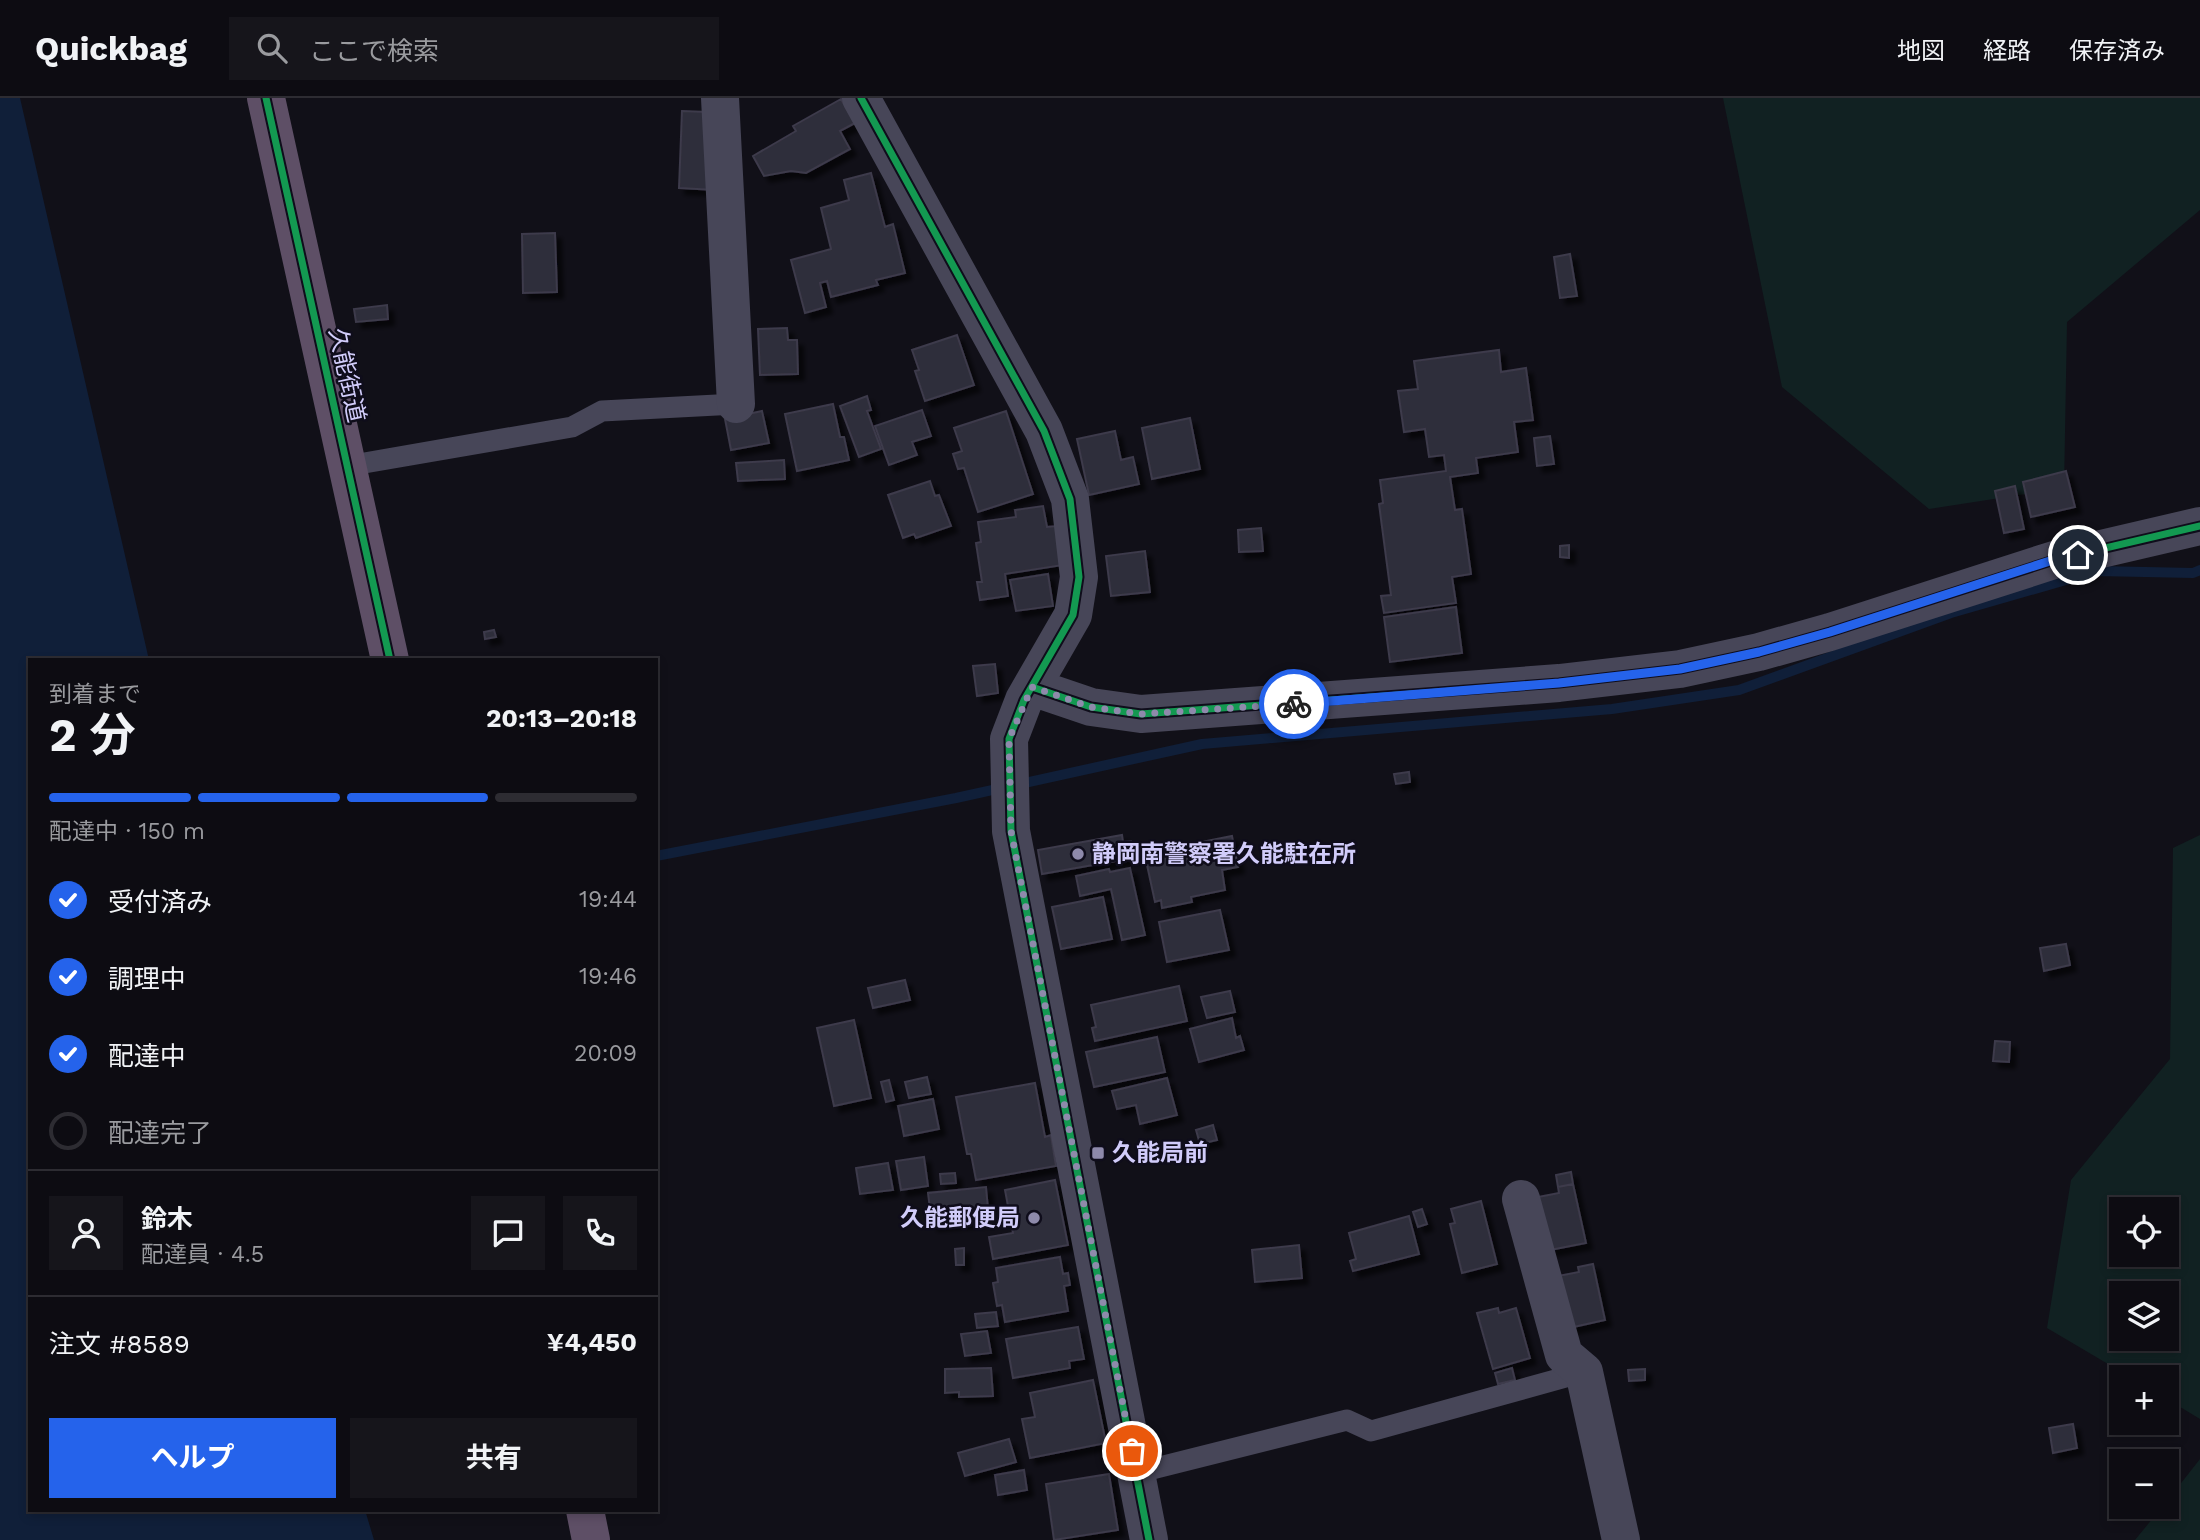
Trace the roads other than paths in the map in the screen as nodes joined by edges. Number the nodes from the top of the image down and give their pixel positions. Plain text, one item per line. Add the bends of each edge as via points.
1 (266, 98) edge
2 (720, 98) edge
3 (861, 98) edge
4 (736, 404) joint
5 (347, 466) junction
6 (2200, 526) edge
7 (390, 658) edge
8 (1032, 687) junction
9 (1521, 1199) dead end
10 (1584, 1372) junction
11 (1136, 1473) junction
12 (585, 1512) edge
13 (592, 1540) edge
14 (1149, 1540) edge
15 (1621, 1540) edge

1 - 5 highway, 久能街道
2 - 4 street
3 - 8 street via 1044,430 1070,499 1079,577 1073,615
4 - 5 lane via 602,411 572,427
5 - 7 highway, 久能街道
6 - 8 street via 2053,560 1830,632 1680,669 1559,683 1141,714 1091,707
8 - 11 street via 1009,739 1011,831
9 - 10 street via 1564,1355
10 - 11 lane via 1371,1431 1347,1420
10 - 15 street
11 - 14 street
12 - 13 highway

